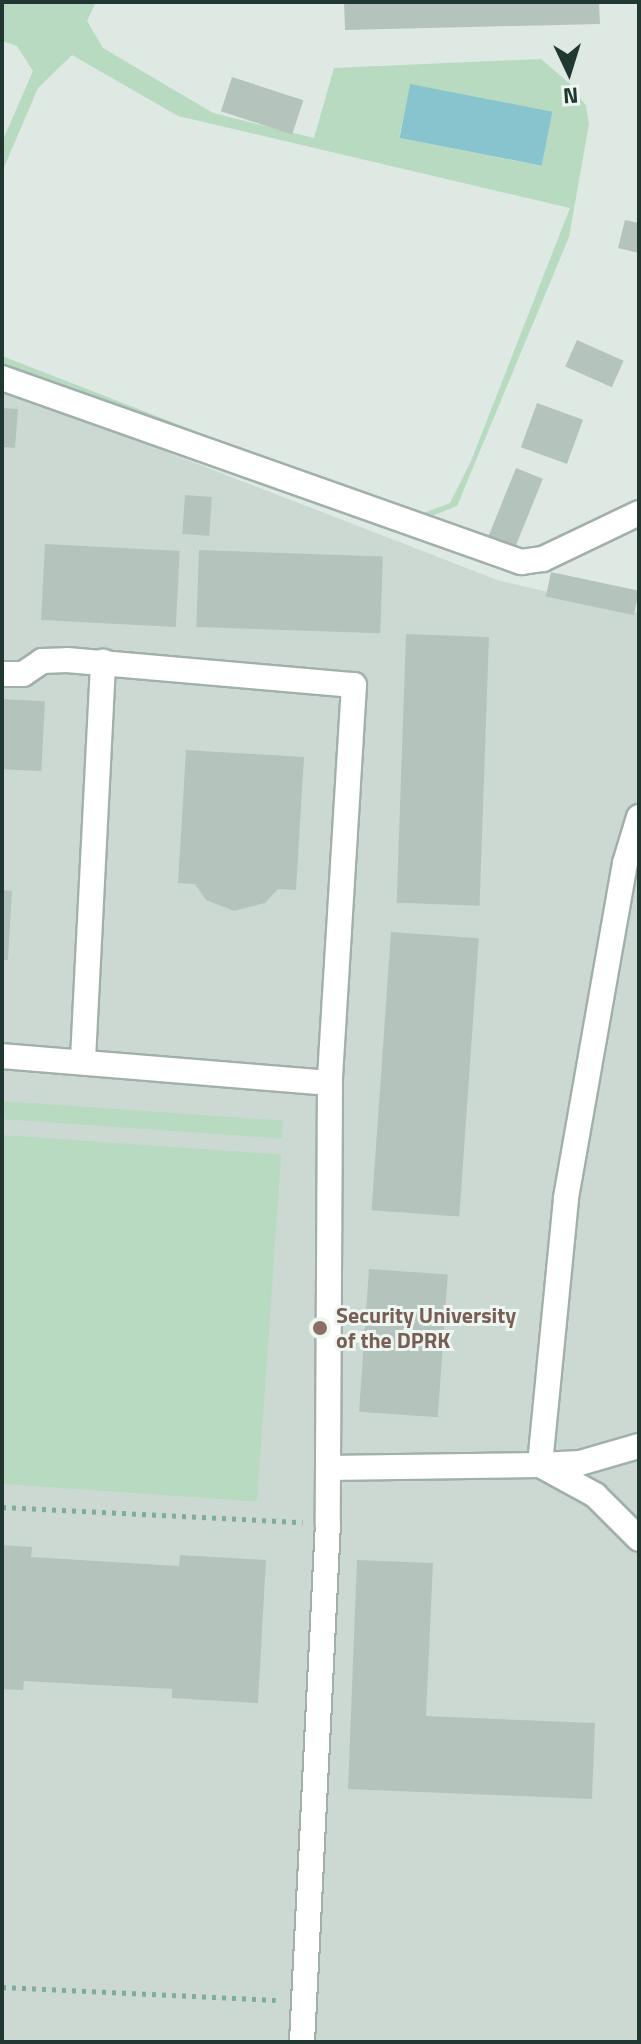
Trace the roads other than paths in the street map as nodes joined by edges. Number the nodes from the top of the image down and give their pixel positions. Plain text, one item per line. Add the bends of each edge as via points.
1 (2, 378) edge
2 (639, 513) edge
3 (103, 662) junction
4 (2, 674) edge
5 (639, 817) edge
6 (2, 1056) edge
7 (83, 1059) junction
8 (330, 1083) junction
9 (639, 1446) edge
10 (540, 1465) junction
11 (328, 1468) junction
12 (639, 1539) edge
13 (302, 2042) edge

1 - 2 lane via 521,562 543,559
3 - 4 lane via 42,661 23,674
3 - 7 lane
3 - 8 lane via 354,685
5 - 10 lane via 625,863 566,1199
6 - 7 lane
7 - 8 lane
8 - 11 lane
9 - 10 lane via 580,1463
10 - 11 lane
10 - 12 lane via 595,1495
11 - 13 lane

